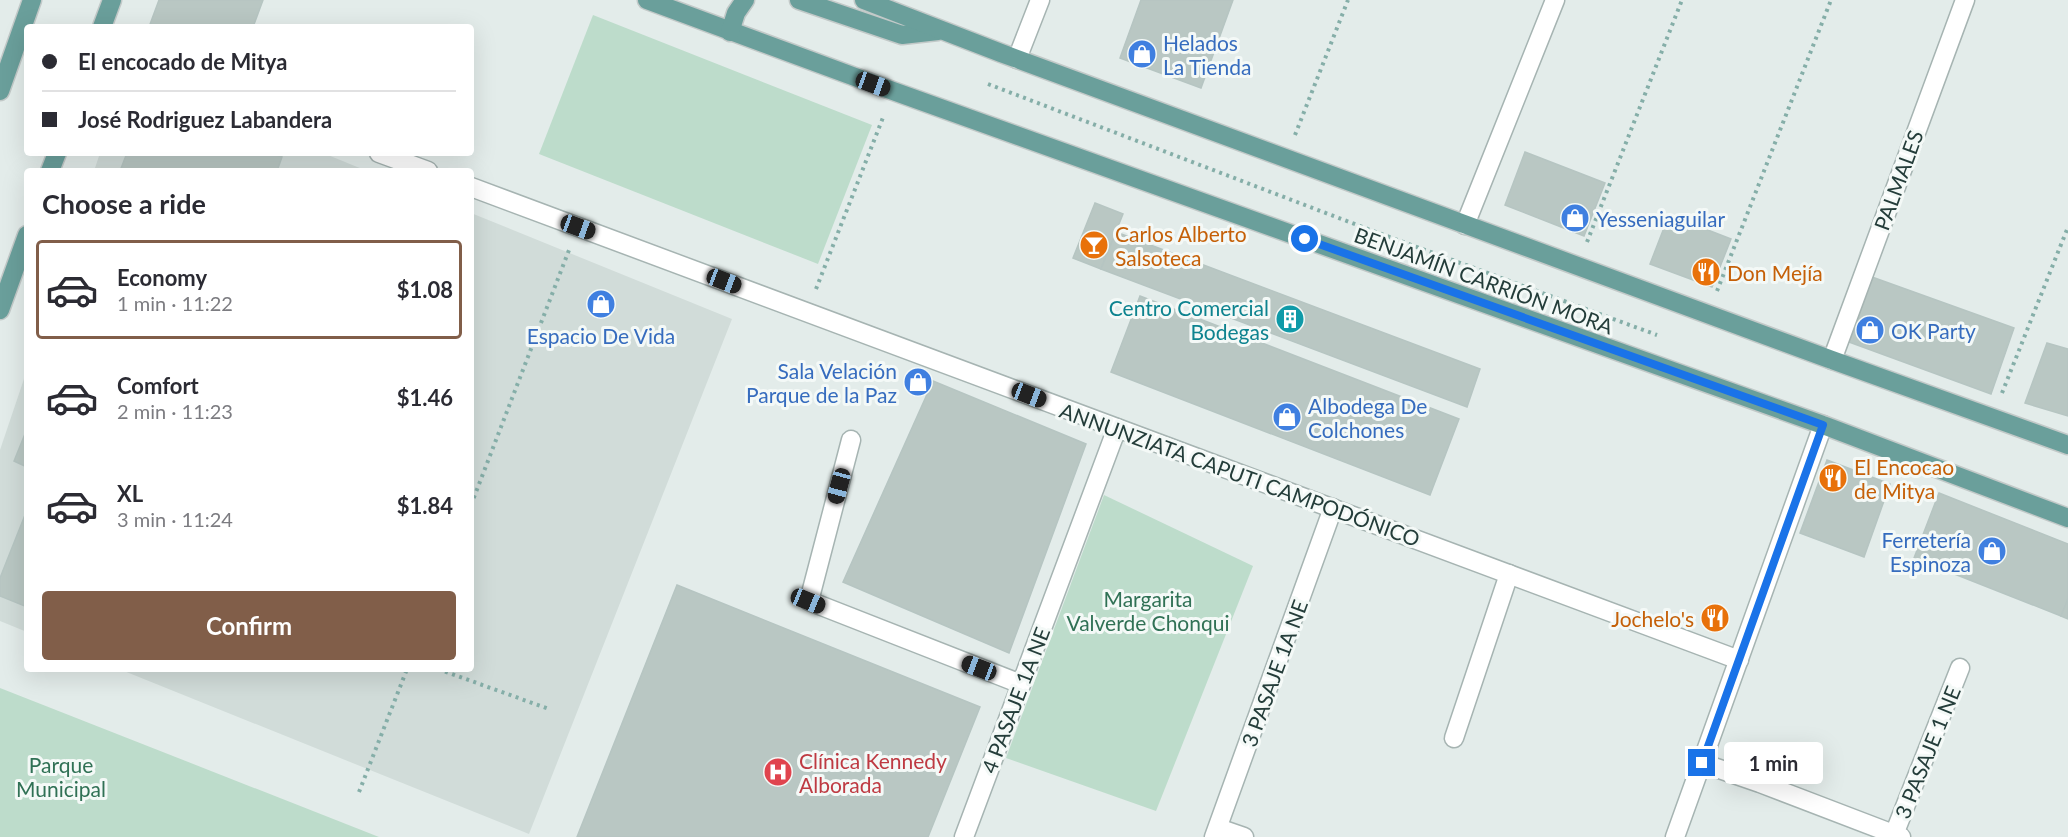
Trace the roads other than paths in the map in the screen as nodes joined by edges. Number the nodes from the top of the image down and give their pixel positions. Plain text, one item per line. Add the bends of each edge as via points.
1 (32, 0) edge
2 (112, 0) edge
3 (647, 0) edge
4 (745, 0) edge
5 (799, 0) edge
6 (864, 0) edge
7 (1040, 0) edge
8 (1555, 0) edge
9 (1965, 0) edge
10 (103, 24) edge
11 (943, 30) junction
12 (730, 32) junction
13 (1017, 59) junction
14 (0, 91) edge
15 (387, 156) edge
16 (420, 168) edge
17 (474, 188) edge
18 (1465, 225) junction
19 (24, 243) edge
20 (0, 310) edge
21 (1832, 360) junction
22 (1823, 425) junction
23 (1117, 428) junction
24 (851, 440) dead end
25 (2068, 445) edge
26 (1333, 508) junction
27 (2068, 518) edge
28 (1509, 574) junction
29 (1739, 660) junction
30 (1960, 668) dead end
31 (1021, 684) junction
32 (1454, 738) dead end
33 (1702, 763) junction
34 (1216, 832) edge
35 (1896, 836) edge
36 (964, 837) edge
37 (1244, 837) edge
38 (1675, 837) edge

1 - 14 main road
2 - 10 main road
3 - 12 main road, BENJAMÍN CARRIÓN MORA
4 - 12 main road
5 - 11 main road via 902,35
6 - 11 main road
7 - 13 street
8 - 18 street
9 - 21 street, PALMALES
11 - 13 main road
12 - 22 main road, BENJAMÍN CARRIÓN MORA
13 - 18 main road
15 - 16 street
17 - 23 street, ANNUNZIATA CAPUTI CAMPODÓNICO
18 - 21 main road
19 - 20 main road
21 - 25 main road
22 - 27 main road, BENJAMÍN CARRIÓN MORA
22 - 29 street
23 - 26 street, ANNUNZIATA CAPUTI CAMPODÓNICO
23 - 31 street, 4 PASAJE 1A NE
24 - 31 street via 808,601
26 - 28 street, ANNUNZIATA CAPUTI CAMPODÓNICO
26 - 34 street, 3 PASAJE 1A NE
28 - 29 street, ANNUNZIATA CAPUTI CAMPODÓNICO
28 - 32 street
29 - 33 street
30 - 35 street, 3 PASAJE 1 NE
31 - 36 street, 4 PASAJE 1A NE
33 - 35 street
33 - 38 street
34 - 37 street

